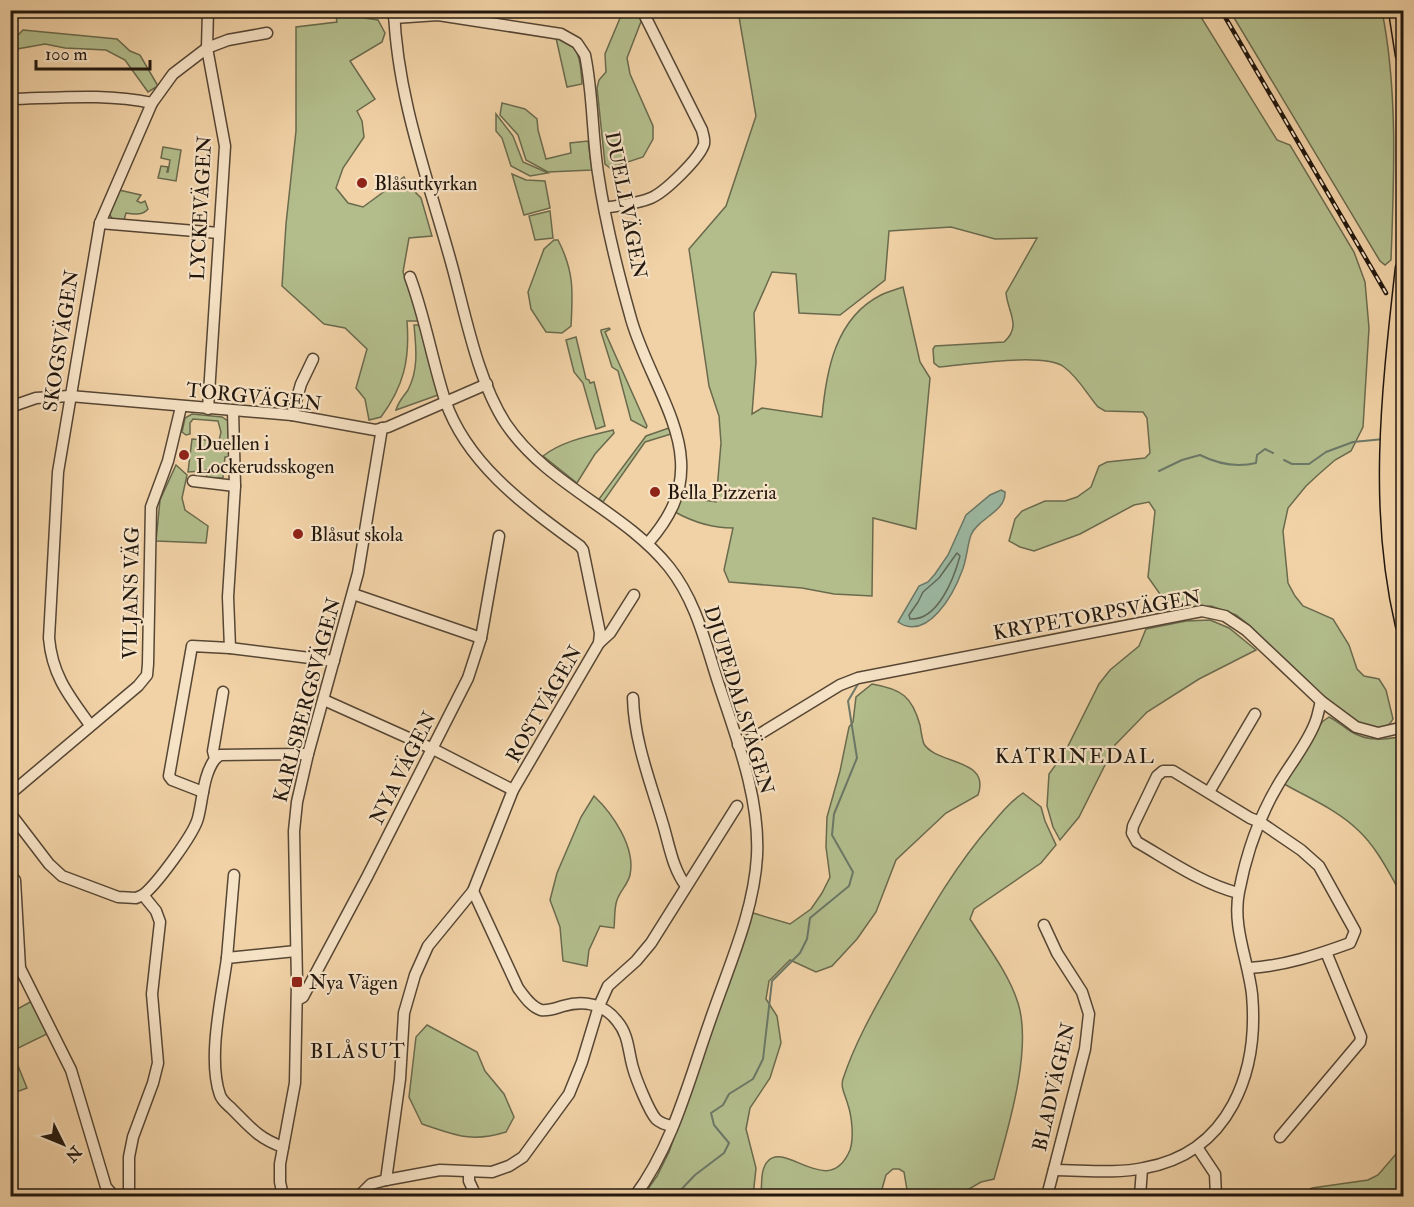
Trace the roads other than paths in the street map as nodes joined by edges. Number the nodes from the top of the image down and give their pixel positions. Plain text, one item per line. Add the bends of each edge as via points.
1 (208, 10) edge
2 (642, 10) edge
3 (1397, 10) edge
4 (439, 13) edge
5 (394, 14) edge
6 (267, 33) dead end
7 (207, 48) junction
8 (1404, 56) edge
9 (10, 99) edge
10 (152, 103) junction
11 (605, 208) junction
12 (100, 223) junction
13 (219, 233) junction
14 (1404, 268) edge
15 (410, 277) dead end
16 (1404, 338) edge
17 (313, 359) dead end
18 (487, 384) junction
19 (70, 396) junction
20 (446, 402) junction
21 (10, 407) edge
22 (181, 407) junction
23 (208, 409) junction
24 (233, 411) junction
25 (292, 416) junction
26 (382, 428) junction
27 (193, 481) dead end
28 (235, 486) junction
29 (499, 536) dead end
30 (648, 543) junction
31 (1404, 580) edge
32 (352, 594) junction
33 (634, 594) dead end
34 (1404, 625) edge
35 (481, 638) junction
36 (600, 643) junction
37 (230, 648) junction
38 (334, 661) junction
39 (223, 692) dead end
40 (633, 698) dead end
41 (324, 700) junction
42 (1321, 701) junction
43 (1255, 714) dead end
44 (90, 725) junction
45 (1404, 727) edge
46 (738, 745) junction
47 (433, 749) junction
48 (308, 754) junction
49 (215, 759) junction
50 (513, 790) junction
51 (203, 792) junction
52 (1209, 792) junction
53 (10, 794) edge
54 (737, 806) dead end
55 (10, 813) edge
56 (1260, 822) junction
57 (234, 875) dead end
58 (15, 880) dead end
59 (686, 886) junction
60 (473, 891) junction
61 (1238, 893) junction
62 (143, 895) junction
63 (1044, 925) dead end
64 (296, 951) junction
65 (1326, 952) junction
66 (227, 958) junction
67 (1249, 968) junction
68 (297, 1000) junction
69 (599, 1006) junction
70 (672, 1126) junction
71 (1280, 1137) dead end
72 (283, 1147) junction
73 (1197, 1147) junction
74 (1142, 1169) junction
75 (1054, 1170) junction
76 (469, 1172) junction
77 (386, 1180) junction
78 (114, 1197) edge
79 (129, 1197) edge
80 (283, 1197) edge
81 (359, 1197) edge
82 (476, 1197) edge
83 (635, 1197) edge
84 (1047, 1197) edge
85 (1140, 1197) edge
86 (1216, 1197) edge

1 - 7 street, LYCKEVÄGEN
2 - 11 street via 702,130 704,145 670,186 657,195
3 - 8 highway
4 - 5 street, DUELLVÄGEN
4 - 11 street, DUELLVÄGEN via 561,34 580,47 586,62
5 - 18 street, DJUPEDALSVÄGEN via 408,115
6 - 7 street, SKOGSVÄGEN
7 - 10 street, SKOGSVÄGEN via 173,74
7 - 13 street, LYCKEVÄGEN via 225,146
9 - 10 street via 108,98
10 - 12 street, SKOGSVÄGEN
11 - 30 street, DUELLVÄGEN via 635,332 680,444 676,500 662,527
12 - 13 street
12 - 19 street, SKOGSVÄGEN
13 - 23 street, LYCKEVÄGEN
14 - 34 highway via 1388,438 1391,544
15 - 20 street, ROSTVÄGEN
16 - 31 highway via 1395,469
17 - 25 street
18 - 20 street, TORGVÄGEN
18 - 30 street, DJUPEDALSVÄGEN via 507,424 531,454
19 - 21 street, TORGVÄGEN via 36,398
19 - 22 street, TORGVÄGEN
19 - 44 street, SKOGSVÄGEN via 55,495 49,638 58,679
20 - 26 street, TORGVÄGEN
20 - 36 street, ROSTVÄGEN via 464,437 495,477 583,550
22 - 23 street, TORGVÄGEN
22 - 44 street, VILJANS VÄG via 168,461 151,507 148,670 138,686
23 - 24 street, TORGVÄGEN
24 - 25 street, TORGVÄGEN
24 - 28 street
25 - 26 street, TORGVÄGEN via 369,430
26 - 32 street, KARLSBERGSVÄGEN
27 - 28 street
28 - 37 street
29 - 35 street, NYA VÄGEN
30 - 46 street, DJUPEDALSVÄGEN via 691,601
32 - 35 street
32 - 38 street, KARLSBERGSVÄGEN
33 - 36 street
35 - 47 street, NYA VÄGEN via 468,678
36 - 50 street, ROSTVÄGEN
37 - 38 street
37 - 51 street via 191,648 169,776
38 - 41 street, KARLSBERGSVÄGEN
39 - 49 street
40 - 59 street via 636,727 652,788 677,872
41 - 47 street
41 - 48 street, KARLSBERGSVÄGEN
42 - 45 street, KRYPETORPSVÄGEN via 1363,730 1378,733
42 - 46 street, KRYPETORPSVÄGEN via 1246,630 1225,616 1202,611 858,678
42 - 56 street via 1315,724
43 - 52 street
44 - 53 street, VILJANS VÄG
46 - 70 street, DJUPEDALSVÄGEN via 755,816 754,878 742,925
47 - 50 street
47 - 68 street, NYA VÄGEN via 303,997
48 - 49 street via 220,755
48 - 64 street, KARLSBERGSVÄGEN via 294,831
49 - 51 street
50 - 60 street, ROSTVÄGEN
51 - 62 street via 192,833
52 - 56 street
52 - 61 street via 1173,771 1162,771 1132,833 1137,842 1201,879
54 - 59 street
55 - 62 street via 62,876 118,897
56 - 61 street
56 - 65 street via 1319,866 1355,931 1350,943
57 - 66 street
58 - 78 street via 22,975 71,1070 106,1187
59 - 69 street via 651,943 614,979
60 - 69 street via 518,988 529,1002 539,1010 574,1003
60 - 77 street, ROSTVÄGEN via 429,946 408,994
61 - 67 street via 1239,933
62 - 79 street via 160,922 152,994 158,1063 133,1137
63 - 75 street, BLADVÄGEN via 1082,992 1089,1014 1085,1050
64 - 66 street
64 - 68 street, KARLSBERGSVÄGEN
65 - 67 street
65 - 71 street via 1361,1036 1360,1042
66 - 72 street via 217,1033 220,1095 250,1129
67 - 73 street via 1254,1032 1246,1076 1228,1112
68 - 72 street, KARLSBERGSVÄGEN via 296,1083
69 - 70 street via 625,1032 633,1067 652,1112 661,1123
69 - 76 street via 569,1094 531,1148 509,1166 492,1172
70 - 83 street, DJUPEDALSVÄGEN
72 - 80 street, KARLSBERGSVÄGEN
73 - 74 street via 1177,1159
73 - 86 street via 1215,1174
74 - 75 street
74 - 85 street
75 - 84 street, BLADVÄGEN
76 - 77 street via 440,1170
76 - 82 street
77 - 81 street via 371,1184

